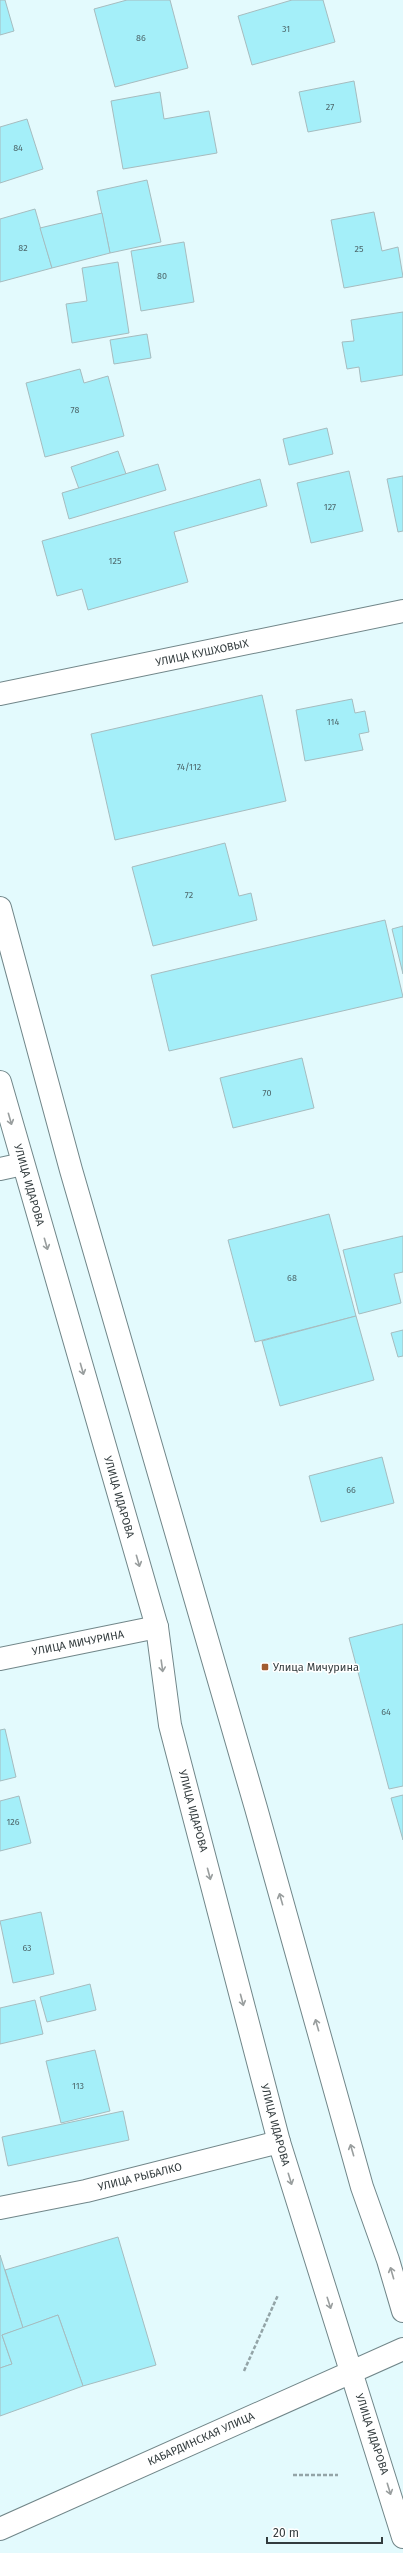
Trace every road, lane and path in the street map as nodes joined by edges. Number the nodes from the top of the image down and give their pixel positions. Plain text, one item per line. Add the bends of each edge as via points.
1 (403, 611) edge
2 (0, 694) edge
3 (0, 908) edge
4 (0, 1082) edge
5 (23, 1164) junction
6 (0, 1169) edge
7 (157, 1627) junction
8 (0, 1659) edge
9 (279, 2142) junction
10 (0, 2208) edge
11 (278, 2296) dead end
12 (403, 2311) edge
13 (403, 2349) edge
14 (244, 2371) dead end
15 (352, 2371) junction
16 (293, 2475) dead end
17 (338, 2475) dead end
18 (0, 2529) edge
19 (403, 2537) edge

1 - 2 main road, УЛИЦА КУШХОВЫХ
12 -> 3 main road via 362,2187 72,1170
4 -> 5 main road, УЛИЦА ИДАРОВА
5 - 6 main road
5 -> 7 main road, УЛИЦА ИДАРОВА
7 - 8 main road, УЛИЦА МИЧУРИНА
7 -> 9 main road, УЛИЦА ИДАРОВА via 170,1725
9 - 10 main road, УЛИЦА РЫБАЛКО via 86,2191
9 -> 15 main road, УЛИЦА ИДАРОВА
11 - 14 path
13 - 15 main road, КАБАРДИНСКАЯ УЛИЦА
15 - 18 main road, КАБАРДИНСКАЯ УЛИЦА
15 -> 19 main road, УЛИЦА ИДАРОВА
16 - 17 path

